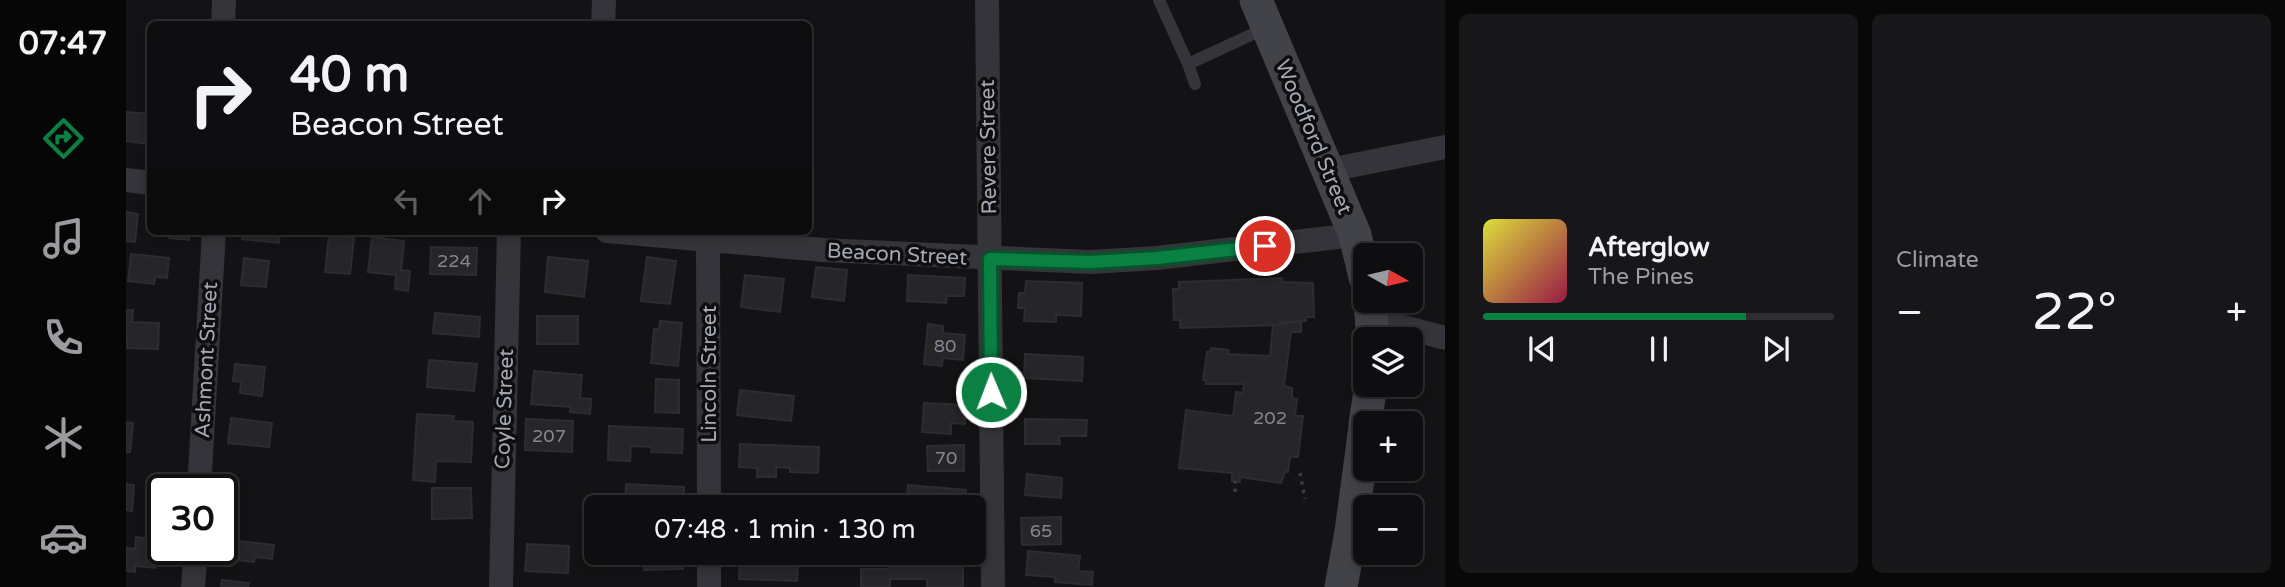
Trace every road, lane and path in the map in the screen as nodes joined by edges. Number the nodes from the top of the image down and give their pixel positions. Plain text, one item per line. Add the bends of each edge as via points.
1 (224, 0) edge
2 (604, 0) edge
3 (987, 0) edge
4 (1159, 0) edge
5 (1262, 14) edge
6 (223, 21) edge
7 (603, 21) edge
8 (1188, 64) junction
9 (1195, 84) dead end
10 (1445, 147) edge
11 (1329, 170) junction
12 (126, 180) edge
13 (147, 183) edge
14 (214, 235) edge
15 (509, 235) edge
16 (647, 235) edge
17 (1355, 235) junction
18 (708, 241) junction
19 (1357, 243) edge
20 (990, 259) junction
21 (1372, 320) edge
22 (1445, 338) edge
23 (1300, 473) dead end
24 (200, 474) edge
25 (1235, 481) dead end
26 (1358, 481) edge
27 (1235, 492) dead end
28 (709, 495) edge
29 (1305, 499) dead end
30 (195, 565) edge
31 (709, 565) edge
32 (193, 587) edge
33 (501, 587) edge
34 (709, 587) edge
35 (993, 587) edge
36 (1341, 587) edge

1 - 6 street
2 - 7 street
3 - 20 street, Revere Street
4 - 8 lane
5 - 8 lane
5 - 11 main road, Woodford Street
8 - 9 lane
10 - 11 street
11 - 17 main road, Woodford Street
12 - 13 street
14 - 24 street, Ashmont Street
15 - 33 street, Coyle Street
16 - 18 street, Beacon Street
17 - 19 main road, Woodford Street
17 - 20 street, Beacon Street via 1142,259
18 - 20 street, Beacon Street
18 - 28 street, Lincoln Street
20 - 35 street, Revere Street
21 - 22 street
23 - 29 path
25 - 27 path
26 - 36 main road
30 - 32 street
31 - 34 street

